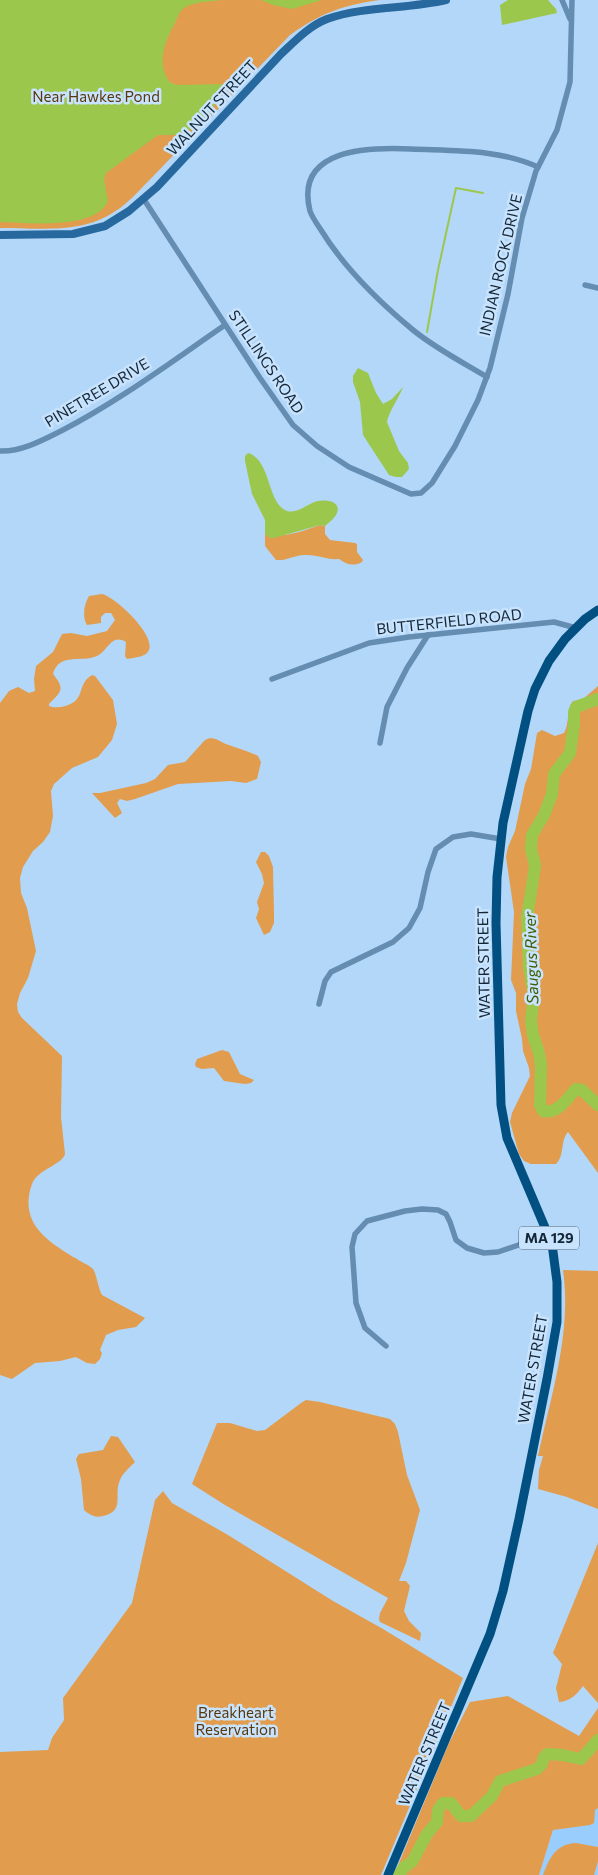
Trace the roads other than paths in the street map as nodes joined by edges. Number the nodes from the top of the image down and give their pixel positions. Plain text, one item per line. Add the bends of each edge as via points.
1 (446, 0) edge
2 (562, 0) edge
3 (572, 0) edge
4 (570, 21) junction
5 (538, 167) junction
6 (144, 198) junction
7 (0, 235) edge
8 (585, 285) dead end
9 (598, 288) edge
10 (225, 325) junction
11 (487, 377) junction
12 (0, 451) edge
13 (411, 494) joint
14 (598, 610) edge
15 (576, 628) junction
16 (428, 636) junction
17 (272, 679) dead end
18 (380, 743) dead end
19 (501, 839) junction
20 (319, 1004) dead end
21 (548, 1235) junction
22 (386, 1346) dead end
23 (388, 1875) edge

1 - 6 main road, WALNUT STREET via 356,12 315,26 282,54
2 - 4 street
3 - 4 street, INDIAN ROCK DRIVE
4 - 5 street, INDIAN ROCK DRIVE via 570,82 557,130
5 - 11 street, INDIAN ROCK DRIVE via 522,218 508,294
5 - 11 street via 489,152 386,148 338,155 318,167 307,185 310,212 333,250 370,292 415,331
6 - 7 main road, WALNUT STREET via 129,212 105,226 73,234
6 - 10 street, STILLINGS ROAD
8 - 9 street
10 - 12 street, PINETREE DRIVE via 128,393 79,421 40,442 9,452
10 - 13 street, STILLINGS ROAD via 293,425 349,467
11 - 13 street, INDIAN ROCK DRIVE via 456,446 432,483 421,493
14 - 15 main road, WATER STREET / MA 129
15 - 16 street, BUTTERFIELD ROAD via 554,622
15 - 19 main road, WATER STREET / MA 129 via 549,661 534,694
16 - 17 street, BUTTERFIELD ROAD via 369,643
16 - 18 street via 387,707
19 - 20 street via 471,834 453,837 436,849 420,908 409,928 393,942 331,972
19 - 21 main road, WATER STREET / MA 129 via 496,923 501,1105 508,1138
21 - 22 street via 484,1254 456,1240 446,1214 438,1210 405,1210 367,1221 359,1227 352,1247 356,1303 365,1328
21 - 23 main road, WATER STREET / MA 129 via 557,1282 557,1322 502,1591 490,1634

